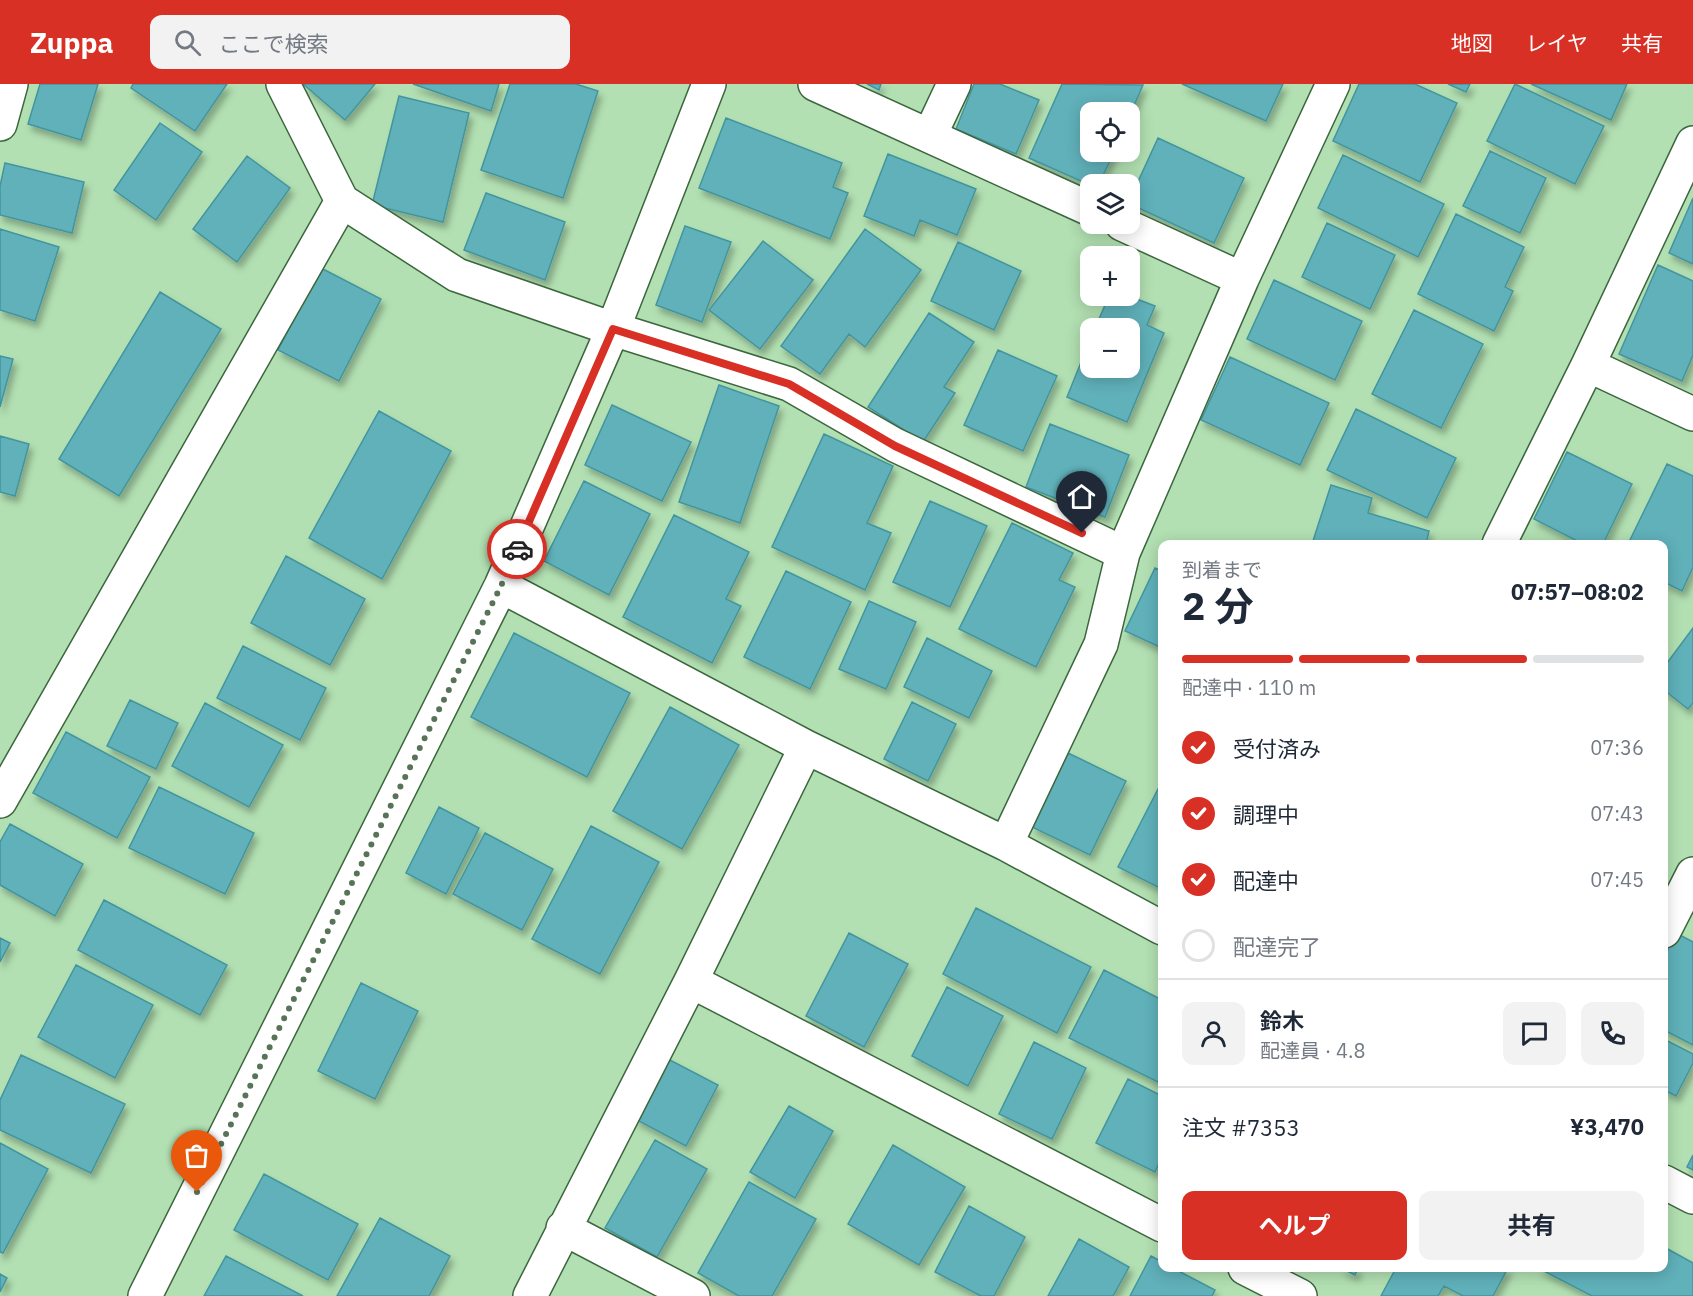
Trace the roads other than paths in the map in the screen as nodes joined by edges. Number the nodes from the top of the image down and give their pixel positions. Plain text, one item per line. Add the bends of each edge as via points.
1 (11, 84) edge
2 (283, 84) edge
3 (709, 84) edge
4 (815, 84) edge
5 (954, 84) edge
6 (1334, 84) edge
7 (0, 124) edge
8 (930, 135) junction
9 (1693, 143) edge
10 (342, 201) junction
11 (1080, 204) edge
12 (1140, 232) edge
13 (1242, 279) junction
14 (613, 329) junction
15 (1588, 365) junction
16 (1693, 414) edge
17 (1501, 540) edge
18 (1123, 553) junction
19 (501, 586) junction
20 (806, 747) junction
21 (0, 801) edge
22 (1006, 844) junction
23 (1693, 874) edge
24 (1668, 923) edge
25 (1158, 926) edge
26 (691, 981) junction
27 (1668, 1184) edge
28 (1693, 1197) edge
29 (1158, 1223) edge
30 (563, 1228) junction
31 (1253, 1272) edge
32 (145, 1296) edge
33 (530, 1296) edge
34 (693, 1296) edge
35 (1300, 1296) edge

1 - 7 street
2 - 10 street
3 - 14 street
4 - 8 street
5 - 8 street
6 - 13 street
8 - 11 street
9 - 15 street
10 - 14 street via 457,275
10 - 21 street
12 - 13 street
13 - 18 street
14 - 18 street via 789,384 895,446
14 - 19 street
15 - 16 street
15 - 17 street
18 - 22 street via 1101,644
19 - 20 street
19 - 32 street
20 - 22 street
20 - 26 street
22 - 25 street
23 - 24 street
26 - 29 street
26 - 30 street
27 - 28 street
30 - 33 street
30 - 34 street
31 - 35 street

